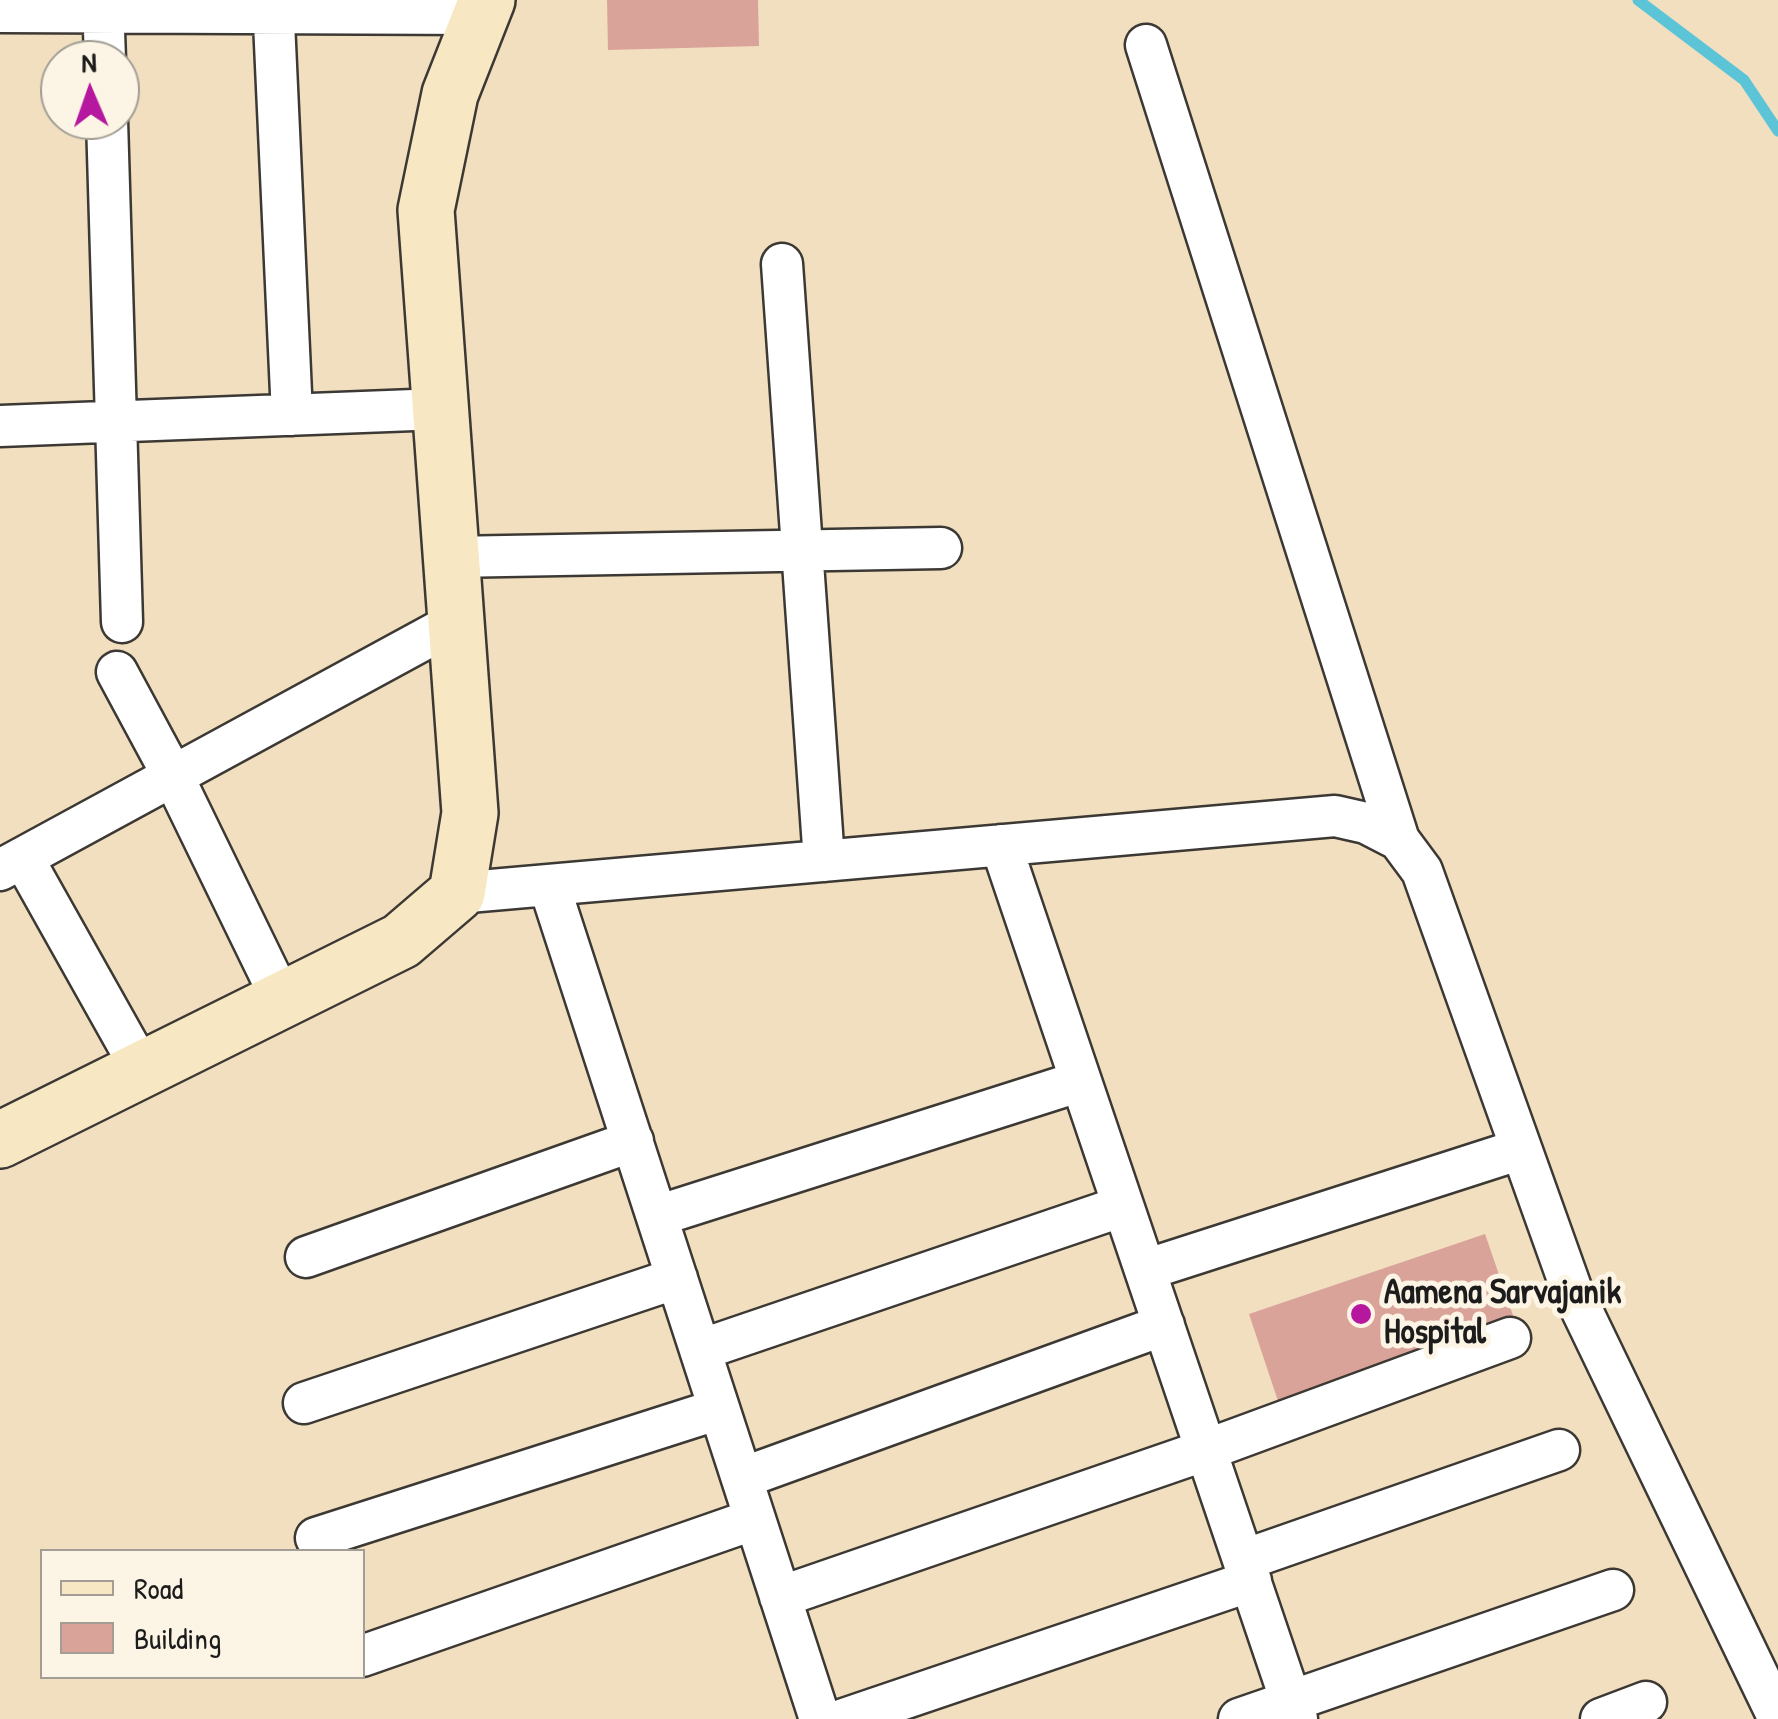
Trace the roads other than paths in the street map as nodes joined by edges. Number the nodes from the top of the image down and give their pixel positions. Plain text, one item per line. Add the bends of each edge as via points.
1 (104, 6) edge
2 (274, 6) edge
3 (485, 7) edge
4 (0, 12) edge
5 (105, 40) edge
6 (1146, 45) dead end
7 (108, 140) edge
8 (782, 264) dead end
9 (440, 410) junction
10 (292, 415) junction
11 (116, 422) junction
12 (0, 426) edge
13 (941, 548) dead end
14 (804, 551) junction
15 (452, 557) junction
16 (122, 622) dead end
17 (456, 622) junction
18 (117, 672) dead end
19 (173, 776) junction
20 (1398, 840) junction
21 (1001, 845) junction
22 (824, 861) junction
23 (11, 864) edge
24 (550, 885) junction
25 (457, 893) junction
26 (282, 1000) junction
27 (142, 1070) junction
28 (1081, 1081) junction
29 (1, 1138) edge
30 (632, 1141) junction
31 (1521, 1149) junction
32 (1124, 1206) junction
33 (657, 1216) junction
34 (306, 1257) dead end
35 (1145, 1270) junction
36 (677, 1278) junction
37 (1164, 1325) junction
38 (1510, 1338) dead end
39 (700, 1350) junction
40 (304, 1403) dead end
41 (719, 1408) junction
42 (1206, 1450) junction
43 (1559, 1450) dead end
44 (742, 1478) junction
45 (755, 1519) junction
46 (316, 1538) dead end
47 (1247, 1571) junction
48 (1613, 1590) dead end
49 (780, 1596) junction
50 (365, 1655) edge
51 (1646, 1702) dead end
52 (1294, 1709) edge
53 (1778, 1718) edge
54 (820, 1719) edge
55 (844, 1719) edge
56 (1240, 1719) edge
57 (1600, 1719) edge

1 - 2 street
1 - 4 street
1 - 5 street
2 - 3 street
2 - 10 street
3 - 9 street via 450,94 426,210
6 - 20 street
7 - 11 street
8 - 14 street
9 - 10 street
9 - 15 street
10 - 11 street
11 - 12 street
11 - 16 street
13 - 14 street
14 - 15 street
14 - 22 street
15 - 17 street
17 - 19 street
17 - 25 street via 470,813
18 - 19 street
19 - 23 street
19 - 26 street
20 - 21 street via 1335,816
20 - 31 street via 1422,871
21 - 22 street
21 - 28 street
22 - 24 street
23 - 27 street
24 - 25 street
24 - 30 street
25 - 26 street via 400,941
26 - 27 street
27 - 29 street
28 - 32 street
28 - 33 street
30 - 33 street
30 - 34 street
31 - 35 street
31 - 53 street via 1571,1288
32 - 35 street
32 - 39 street
33 - 36 street
35 - 37 street
36 - 39 street
36 - 40 street
37 - 42 street
37 - 44 street
38 - 42 street
39 - 41 street
41 - 44 street
41 - 46 street
42 - 47 street
42 - 49 street
43 - 47 street
44 - 45 street
45 - 49 street
45 - 50 street
47 - 52 street
47 - 55 street
48 - 52 street
49 - 54 street
51 - 57 street
52 - 56 street

